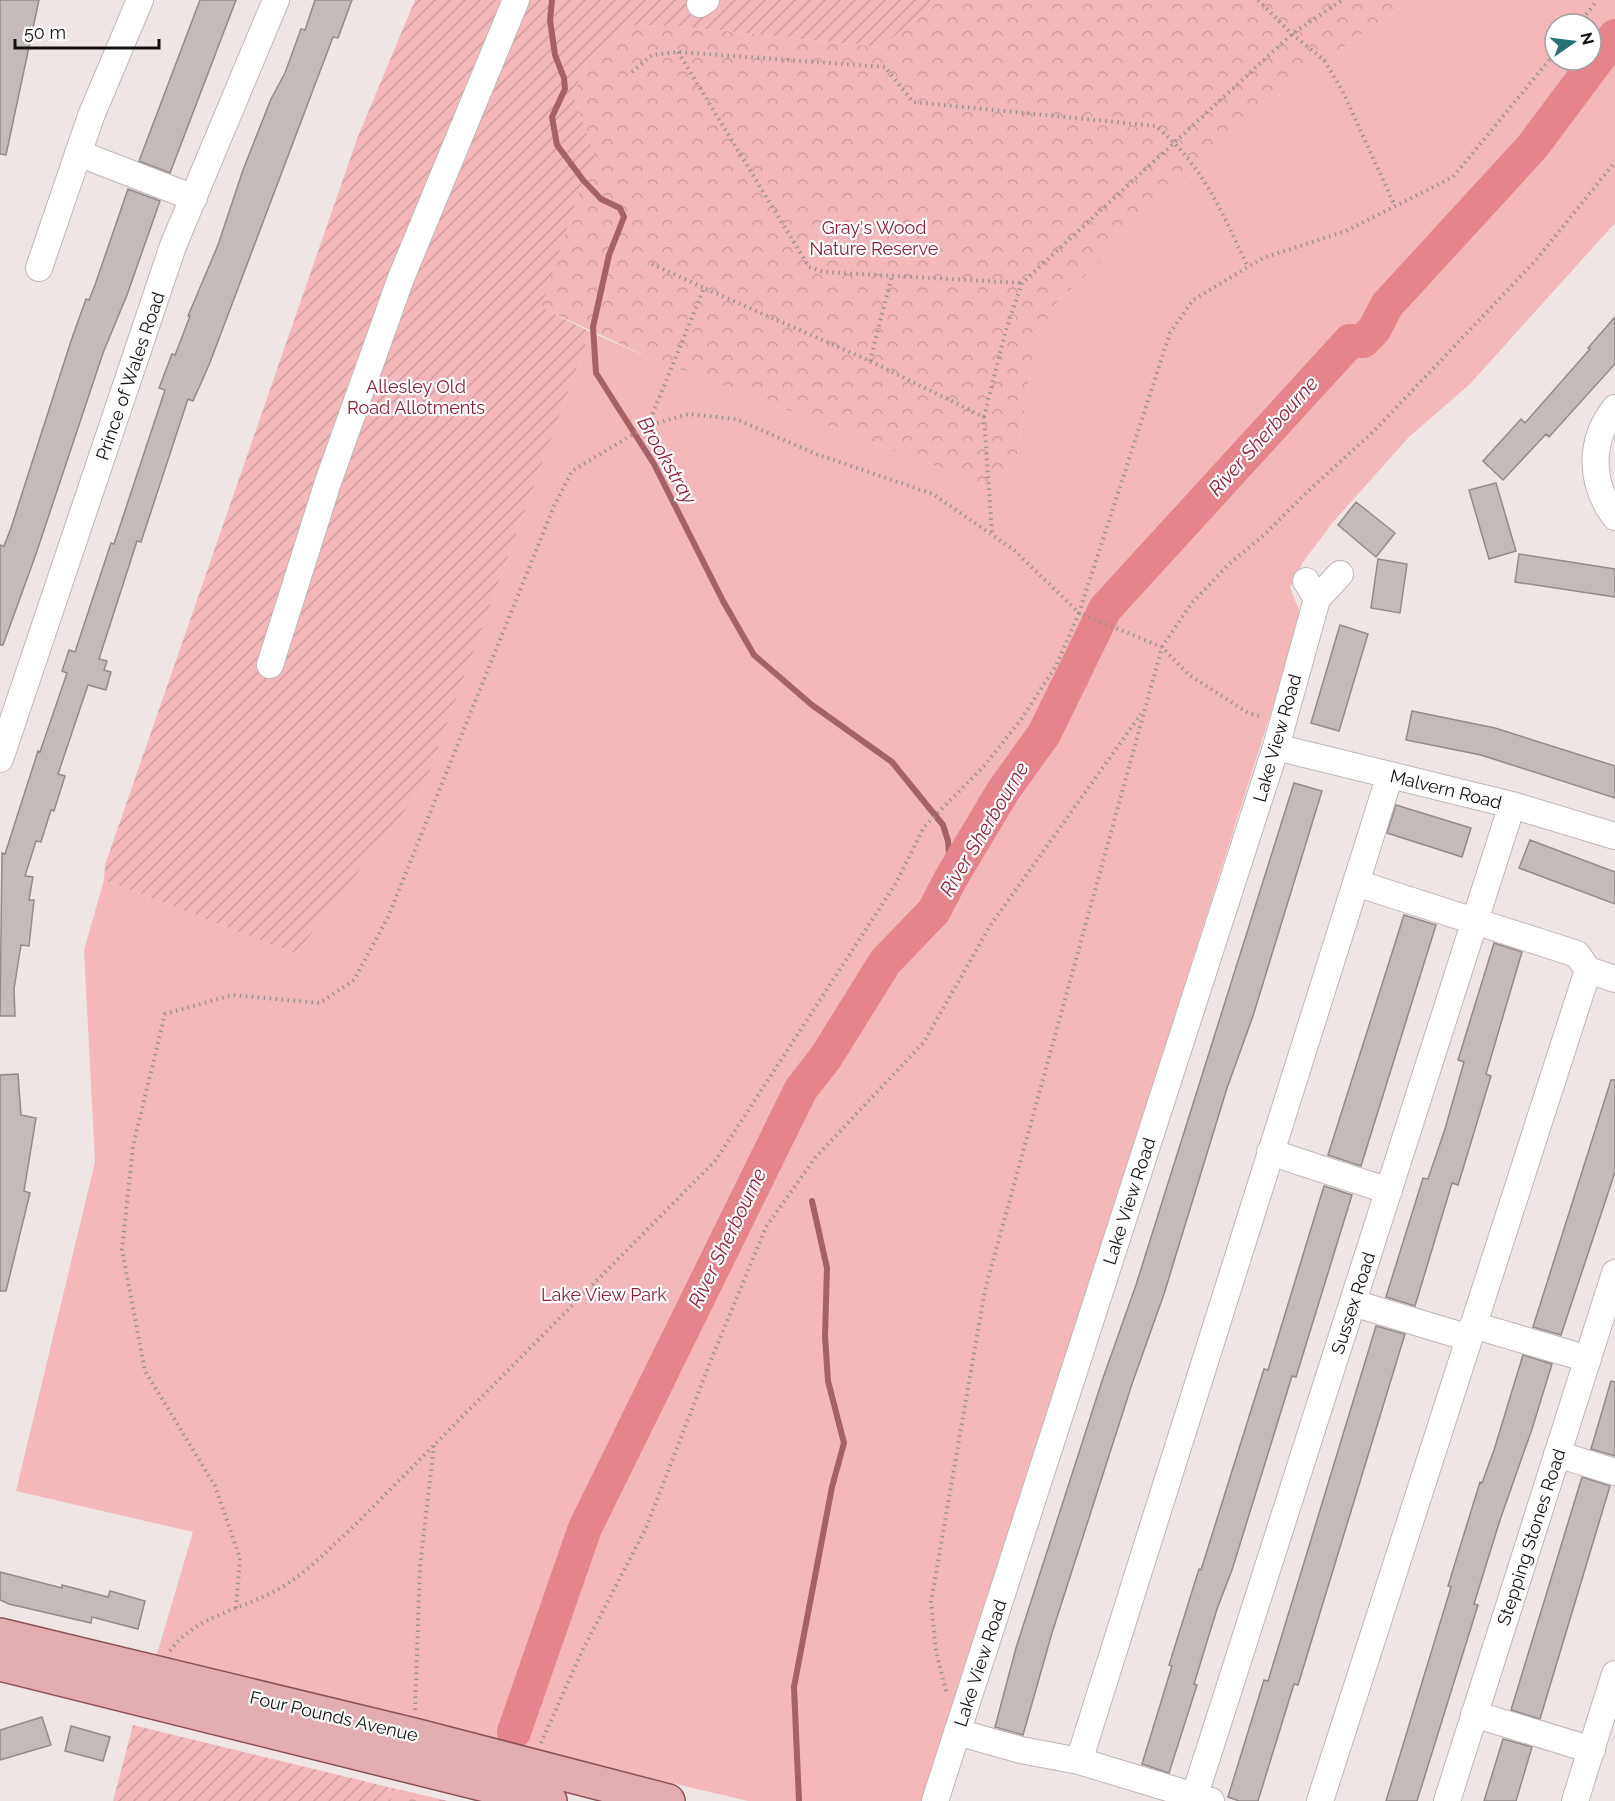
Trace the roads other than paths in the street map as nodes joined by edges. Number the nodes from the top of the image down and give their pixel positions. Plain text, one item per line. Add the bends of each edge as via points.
1 (140, 0) edge
2 (276, 0) edge
3 (516, 0) edge
4 (78, 153) junction
5 (194, 198) junction
6 (39, 268) dead end
7 (1615, 408) edge
8 (1615, 516) edge
9 (1340, 574) dead end
10 (270, 665) dead end
11 (1280, 735) junction
12 (0, 759) edge
13 (1390, 775) junction
14 (1512, 805) junction
15 (1615, 836) edge
16 (1356, 884) junction
17 (1475, 920) junction
18 (1588, 970) junction
19 (1615, 979) edge
20 (1270, 1152) junction
21 (1389, 1191) junction
22 (1615, 1273) edge
23 (1353, 1303) junction
24 (1471, 1332) junction
25 (1588, 1359) junction
26 (1557, 1454) junction
27 (1615, 1472) edge
28 (0, 1635) edge
29 (0, 1664) edge
30 (1615, 1674) edge
31 (1611, 1700) edge
32 (1474, 1714) junction
33 (957, 1732) junction
34 (1592, 1750) junction
35 (1079, 1761) junction
36 (1200, 1800) edge
37 (550, 1801) edge
38 (668, 1801) edge
39 (935, 1801) edge
40 (1320, 1801) edge
41 (1446, 1801) edge
42 (1575, 1801) edge

1 - 4 street
2 - 5 street, Prince of Wales Road
3 - 10 street via 401,278 328,482
4 - 5 street
4 - 6 street
5 - 12 street, Prince of Wales Road via 173,246
7 - 8 street via 1598,436 1595,453 1599,484
9 - 11 street, Lake View Road via 1311,590
11 - 13 street, Malvern Road
11 - 33 street, Lake View Road
13 - 14 street, Malvern Road
13 - 16 street
14 - 15 street, Malvern Road
14 - 17 street, Sussex Road
16 - 17 street
16 - 20 street
17 - 18 street via 1577,954
17 - 21 street, Sussex Road
18 - 19 street
18 - 24 street
20 - 21 street
20 - 35 street
21 - 23 street, Sussex Road
22 - 25 street, Stepping Stones Road
23 - 24 street
23 - 36 street, Sussex Road
24 - 25 street
24 - 40 street
25 - 26 street, Stepping Stones Road
26 - 27 street
26 - 32 street, Stepping Stones Road
28 - 38 main road, Four Pounds Avenue
29 - 37 main road, Four Pounds Avenue
30 - 31 street
31 - 34 street
32 - 34 street
32 - 41 street, Stepping Stones Road
33 - 35 street
33 - 39 street, Lake View Road
34 - 42 street
35 - 36 street

